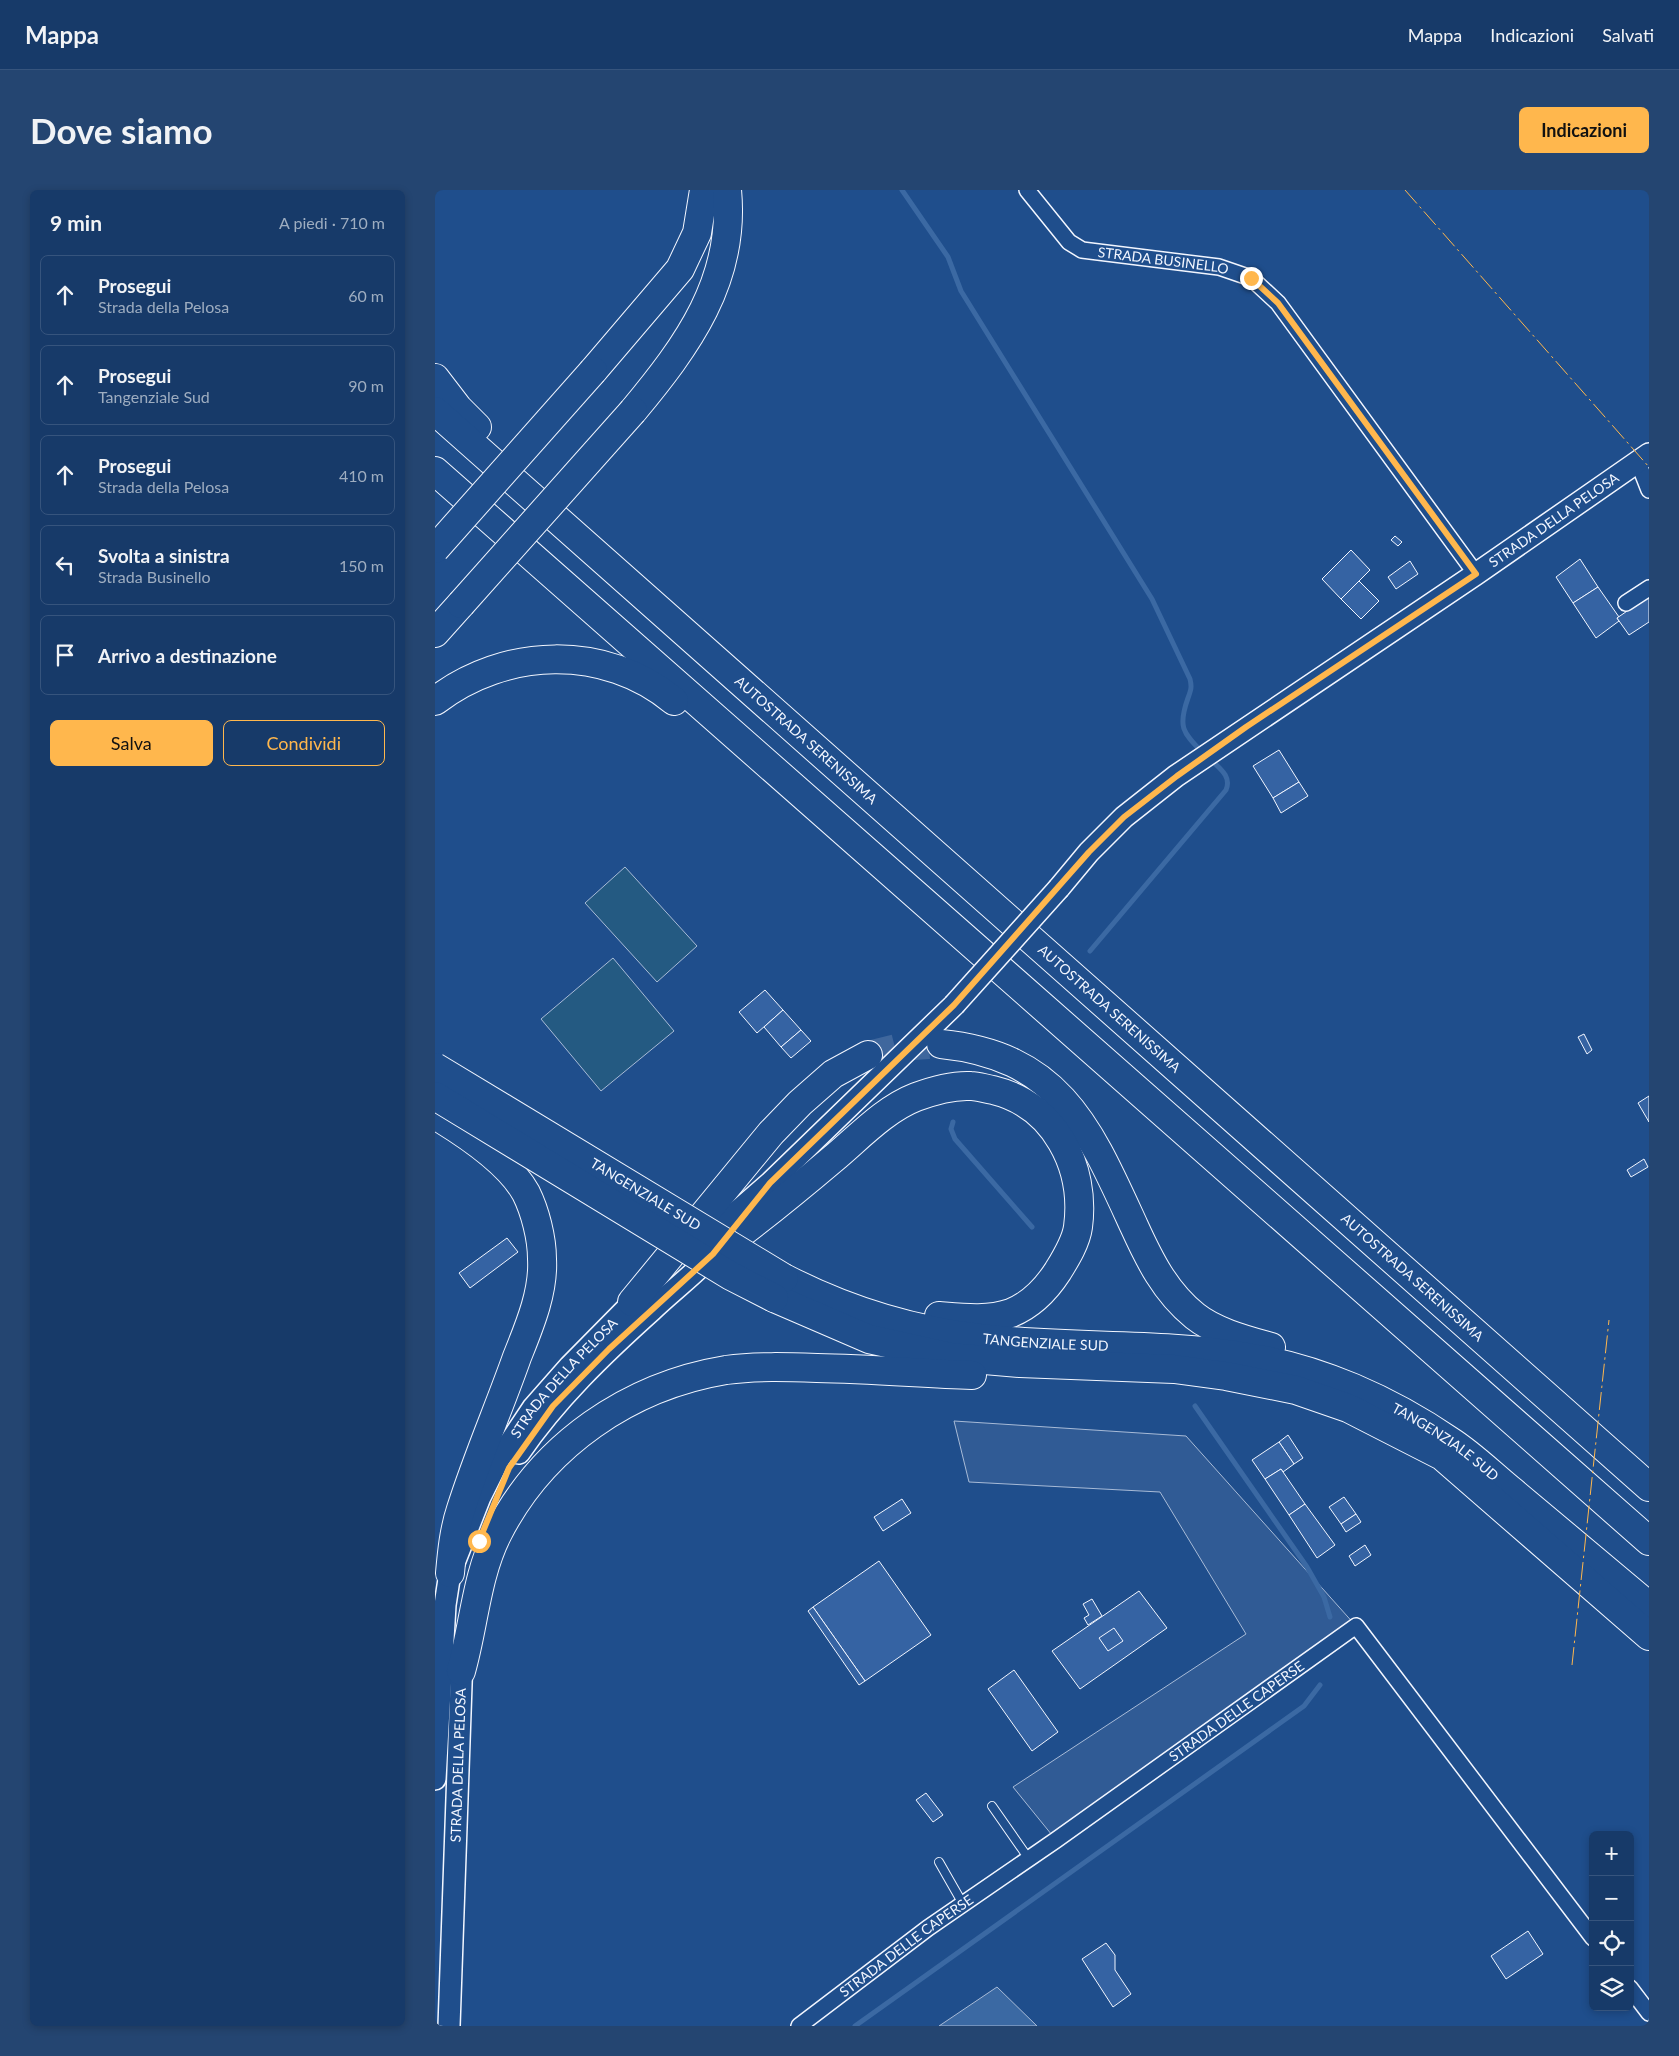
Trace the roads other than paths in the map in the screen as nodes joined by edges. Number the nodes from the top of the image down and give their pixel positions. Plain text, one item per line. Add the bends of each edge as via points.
1 (704, 190) edge
2 (727, 190) edge
3 (1027, 190) edge
4 (435, 378) edge
5 (435, 411) edge
6 (1644, 458) edge
7 (435, 470) edge
8 (1649, 490) edge
9 (435, 549) edge
10 (1476, 574) junction
11 (1649, 588) edge
12 (1626, 602) dead end
13 (435, 633) edge
14 (435, 701) edge
15 (1003, 913) junction
16 (1057, 1020) junction
17 (941, 1044) tunnel mouth
18 (868, 1055) tunnel mouth
19 (435, 1067) edge
20 (435, 1096) edge
21 (435, 1114) edge
22 (770, 1183) junction
23 (713, 1254) junction
24 (779, 1288) junction
25 (822, 1298) junction
26 (632, 1302) junction
27 (1174, 1370) junction
28 (1451, 1442) junction
29 (1649, 1487) edge
30 (1649, 1542) edge
31 (450, 1572) junction
32 (1649, 1606) edge
33 (1649, 1636) edge
34 (461, 1672) junction
35 (435, 1779) edge
36 (992, 1806) dead end
37 (1029, 1859) junction
38 (939, 1862) dead end
39 (963, 1904) junction
40 (1589, 1933) edge
41 (1634, 1993) edge
42 (1649, 2012) edge
43 (449, 2026) edge
44 (799, 2026) edge

1 - 9 highway, bridge via 697,232 680,269
2 - 13 highway, bridge via 728,220 723,257 704,310 682,350 633,411
3 - 10 street, STRADA BUSINELLO via 1069,242 1082,250 1219,266 1251,278 1278,303
4 - 15 highway via 471,422
5 - 15 highway, AUTOSTRADA SERENISSIMA
6 - 8 street, STRADA DELLA PELOSA
6 - 10 street, STRADA DELLA PELOSA
7 - 16 highway
10 - 22 street, STRADA DELLA PELOSA, bridge via 1177,776 1124,817 954,1005
11 - 12 street
14 - 16 highway via 476,676 513,663 533,660 586,662 617,669 647,682 662,691
15 - 29 highway, AUTOSTRADA SERENISSIMA
16 - 30 highway
17 - 28 highway via 968,1047 1009,1060 1054,1090 1078,1116 1096,1145 1151,1264 1172,1293 1195,1316 1224,1332 1349,1372 1391,1393 1424,1415
18 - 26 highway via 833,1074 788,1115
19 - 24 highway, TANGENZIALE SUD, bridge
20 - 24 highway, TANGENZIALE SUD, bridge via 731,1276
21 - 31 highway via 501,1163 526,1193 543,1259 526,1335 461,1509 453,1540
22 - 23 street, STRADA DELLA PELOSA
22 - 26 street, STRADA DELLA PELOSA
23 - 25 highway via 895,1109 915,1098 943,1089 972,1086 1005,1093 1030,1105 1052,1126 1068,1150 1079,1188 1078,1228 1067,1257 1047,1288 1011,1312 973,1319 924,1315 836,1295
23 - 34 street, STRADA DELLA PELOSA via 609,1349 553,1406 509,1468 479,1541 467,1593
24 - 25 highway, TANGENZIALE SUD
24 - 27 highway, TANGENZIALE SUD via 869,1339 950,1357
25 - 28 highway, TANGENZIALE SUD via 903,1325 979,1338 1178,1349 1248,1357 1312,1373 1349,1387 1395,1408
26 - 31 street, STRADA DELLA PELOSA via 570,1366 518,1429 480,1498
27 - 33 highway, TANGENZIALE SUD via 1296,1390 1348,1408 1442,1456
27 - 34 highway via 1057,1380 779,1367 727,1370 640,1396 595,1421 550,1459 523,1492 498,1533 484,1568
28 - 32 highway, TANGENZIALE SUD
31 - 35 street, STRADA DELLA PELOSA via 445,1605
34 - 43 street, STRADA DELLA PELOSA
36 - 37 lane
37 - 39 street, STRADA DELLE CAPERSE
37 - 40 street, STRADA DELLE CAPERSE via 1356,1626
38 - 39 lane
39 - 44 street, STRADA DELLE CAPERSE
41 - 42 street

